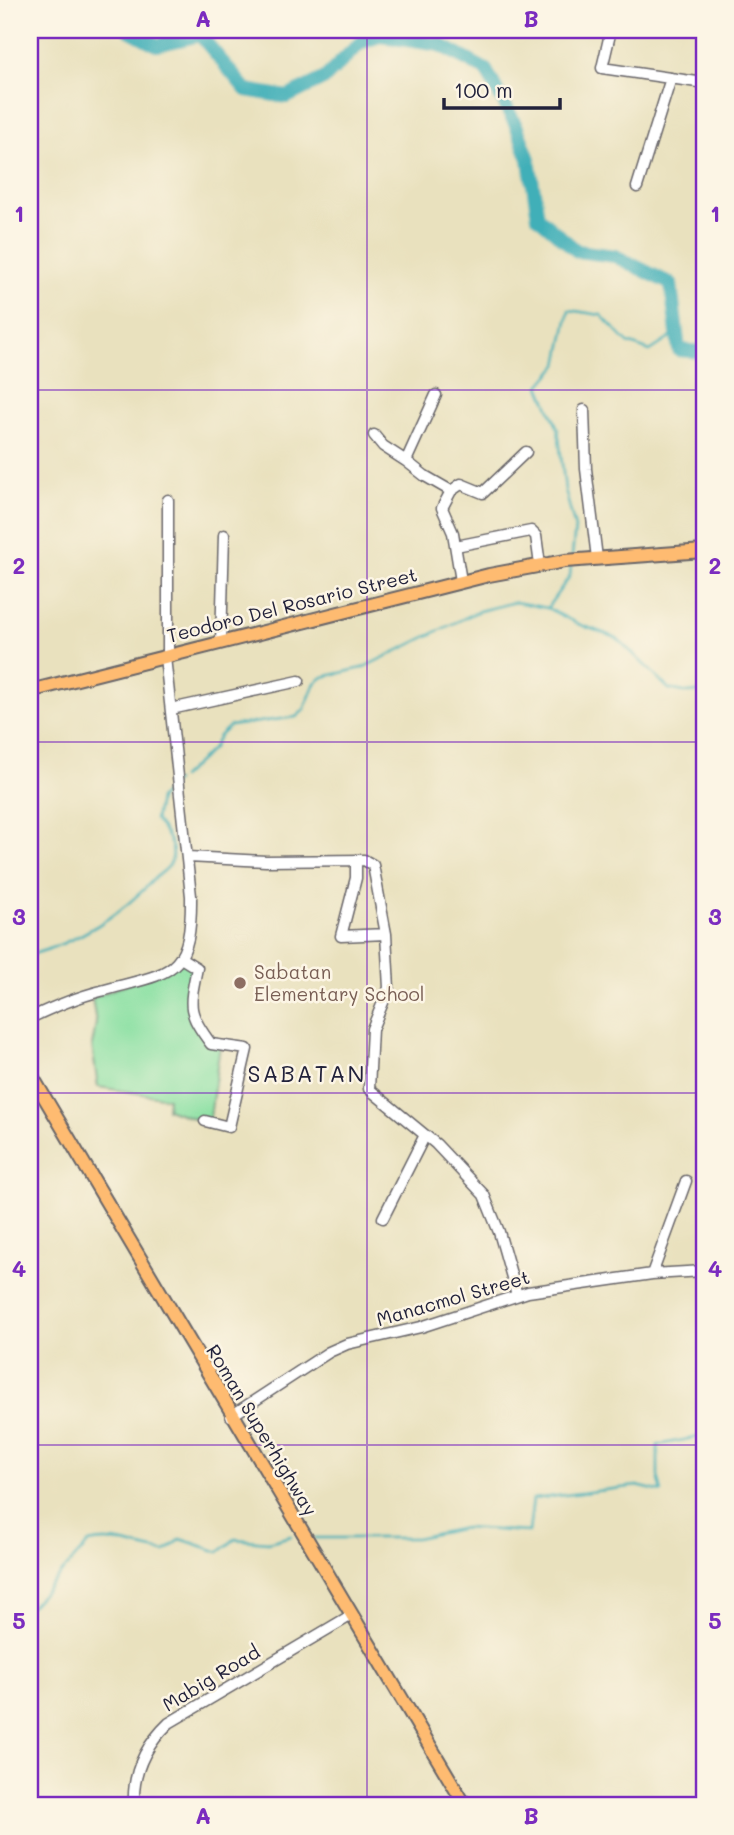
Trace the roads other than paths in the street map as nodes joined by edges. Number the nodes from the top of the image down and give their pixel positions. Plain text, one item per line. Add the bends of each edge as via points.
1 (611, 30) edge
2 (671, 78) junction
3 (704, 83) edge
4 (637, 187) dead end
5 (436, 396) dead end
6 (584, 410) dead end
7 (374, 435) dead end
8 (526, 452) dead end
9 (406, 461) junction
10 (451, 491) junction
11 (168, 500) dead end
12 (224, 535) dead end
13 (456, 546) junction
14 (704, 551) edge
15 (597, 558) junction
16 (540, 565) junction
17 (461, 581) junction
18 (221, 643) junction
19 (167, 657) junction
20 (299, 681) dead end
21 (30, 691) edge
22 (171, 709) junction
23 (188, 857) junction
24 (355, 860) junction
25 (386, 934) junction
26 (181, 958) junction
27 (30, 1018) edge
28 (30, 1073) edge
29 (205, 1121) dead end
30 (425, 1135) junction
31 (686, 1181) dead end
32 (383, 1217) dead end
33 (704, 1270) edge
34 (652, 1274) junction
35 (517, 1295) junction
36 (231, 1416) junction
37 (350, 1616) junction
38 (134, 1805) edge
39 (465, 1805) edge

1 - 2 street via 602,68
2 - 3 street
2 - 4 street
5 - 9 street
6 - 15 street
7 - 9 street
8 - 10 street via 483,493 463,483
9 - 10 street
10 - 13 street via 443,510
11 - 19 street
12 - 18 street
13 - 16 street via 531,531 536,536
13 - 17 street
14 - 15 main road, Teodoro Del Rosario Street
15 - 16 main road, Teodoro Del Rosario Street
16 - 17 main road, Teodoro Del Rosario Street
17 - 18 main road, Teodoro Del Rosario Street
18 - 19 main road, Teodoro Del Rosario Street
19 - 21 main road, Teodoro Del Rosario Street
19 - 22 street
20 - 22 street
22 - 23 street
23 - 24 street
23 - 26 street via 191,928
24 - 25 street via 375,867
24 - 25 street via 356,878 341,936
25 - 30 street via 389,988 372,1029 369,1089
26 - 27 street via 157,977 99,991
26 - 29 street via 197,968 190,1000 194,1021 211,1044 247,1049 229,1127
28 - 36 main road, Roman Superhighway
30 - 32 street
30 - 35 street via 484,1195
31 - 34 street
33 - 34 street, Manacmol Street
34 - 35 street, Manacmol Street
35 - 36 street, Manacmol Street via 336,1349
36 - 37 main road, Roman Superhighway
37 - 38 street, Mabig Road via 169,1723 141,1759 134,1781
37 - 39 main road, Roman Superhighway

